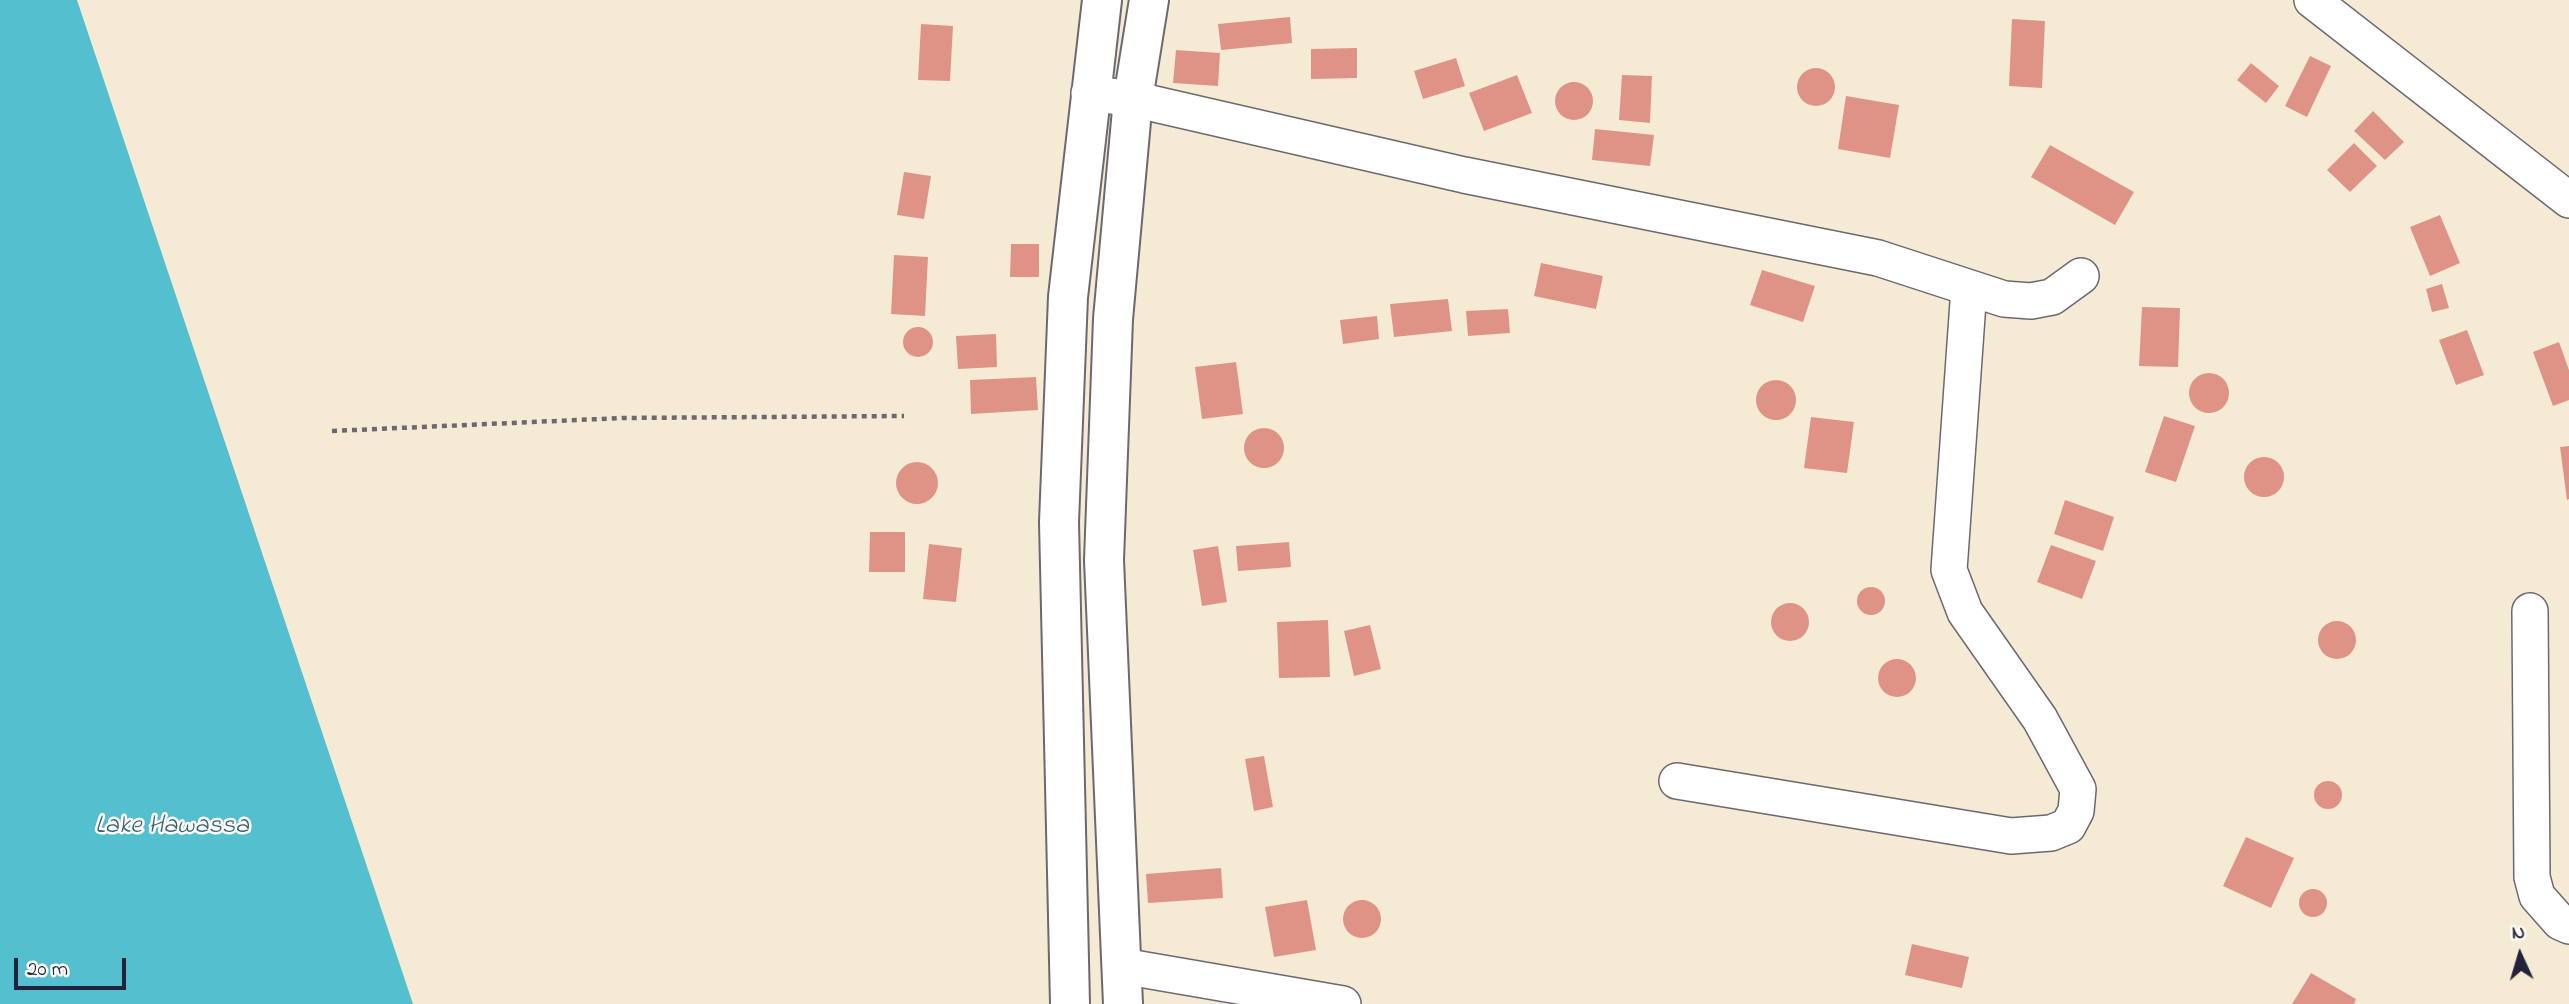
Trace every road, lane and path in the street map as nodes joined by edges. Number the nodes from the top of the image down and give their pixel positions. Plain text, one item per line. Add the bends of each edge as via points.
1 (1102, 0) edge
2 (1149, 0) edge
3 (2312, 0) edge
4 (1089, 93) junction
5 (1133, 99) junction
6 (2569, 200) edge
7 (2081, 276) dead end
8 (1969, 288) junction
9 (904, 416) dead end
10 (332, 431) dead end
11 (2530, 611) dead end
12 (1676, 781) dead end
13 (2569, 926) edge
14 (1122, 967) junction
15 (1070, 1004) edge
16 (1123, 1004) edge
17 (1343, 1004) edge

1 - 4 main road
2 - 5 main road
3 - 6 street
4 - 5 street
4 - 15 main road via 1068,297 1059,522
5 - 8 street via 1464,175 1878,258
5 - 14 main road via 1113,319 1104,560
7 - 8 street via 2052,297 2031,301 2004,299
8 - 12 street via 1949,570 1965,612 2040,719 2078,789 2076,811 2068,826 2051,833 2011,836
9 - 10 path via 622,418
11 - 13 street via 2532,877 2537,896
14 - 16 main road
14 - 17 street

